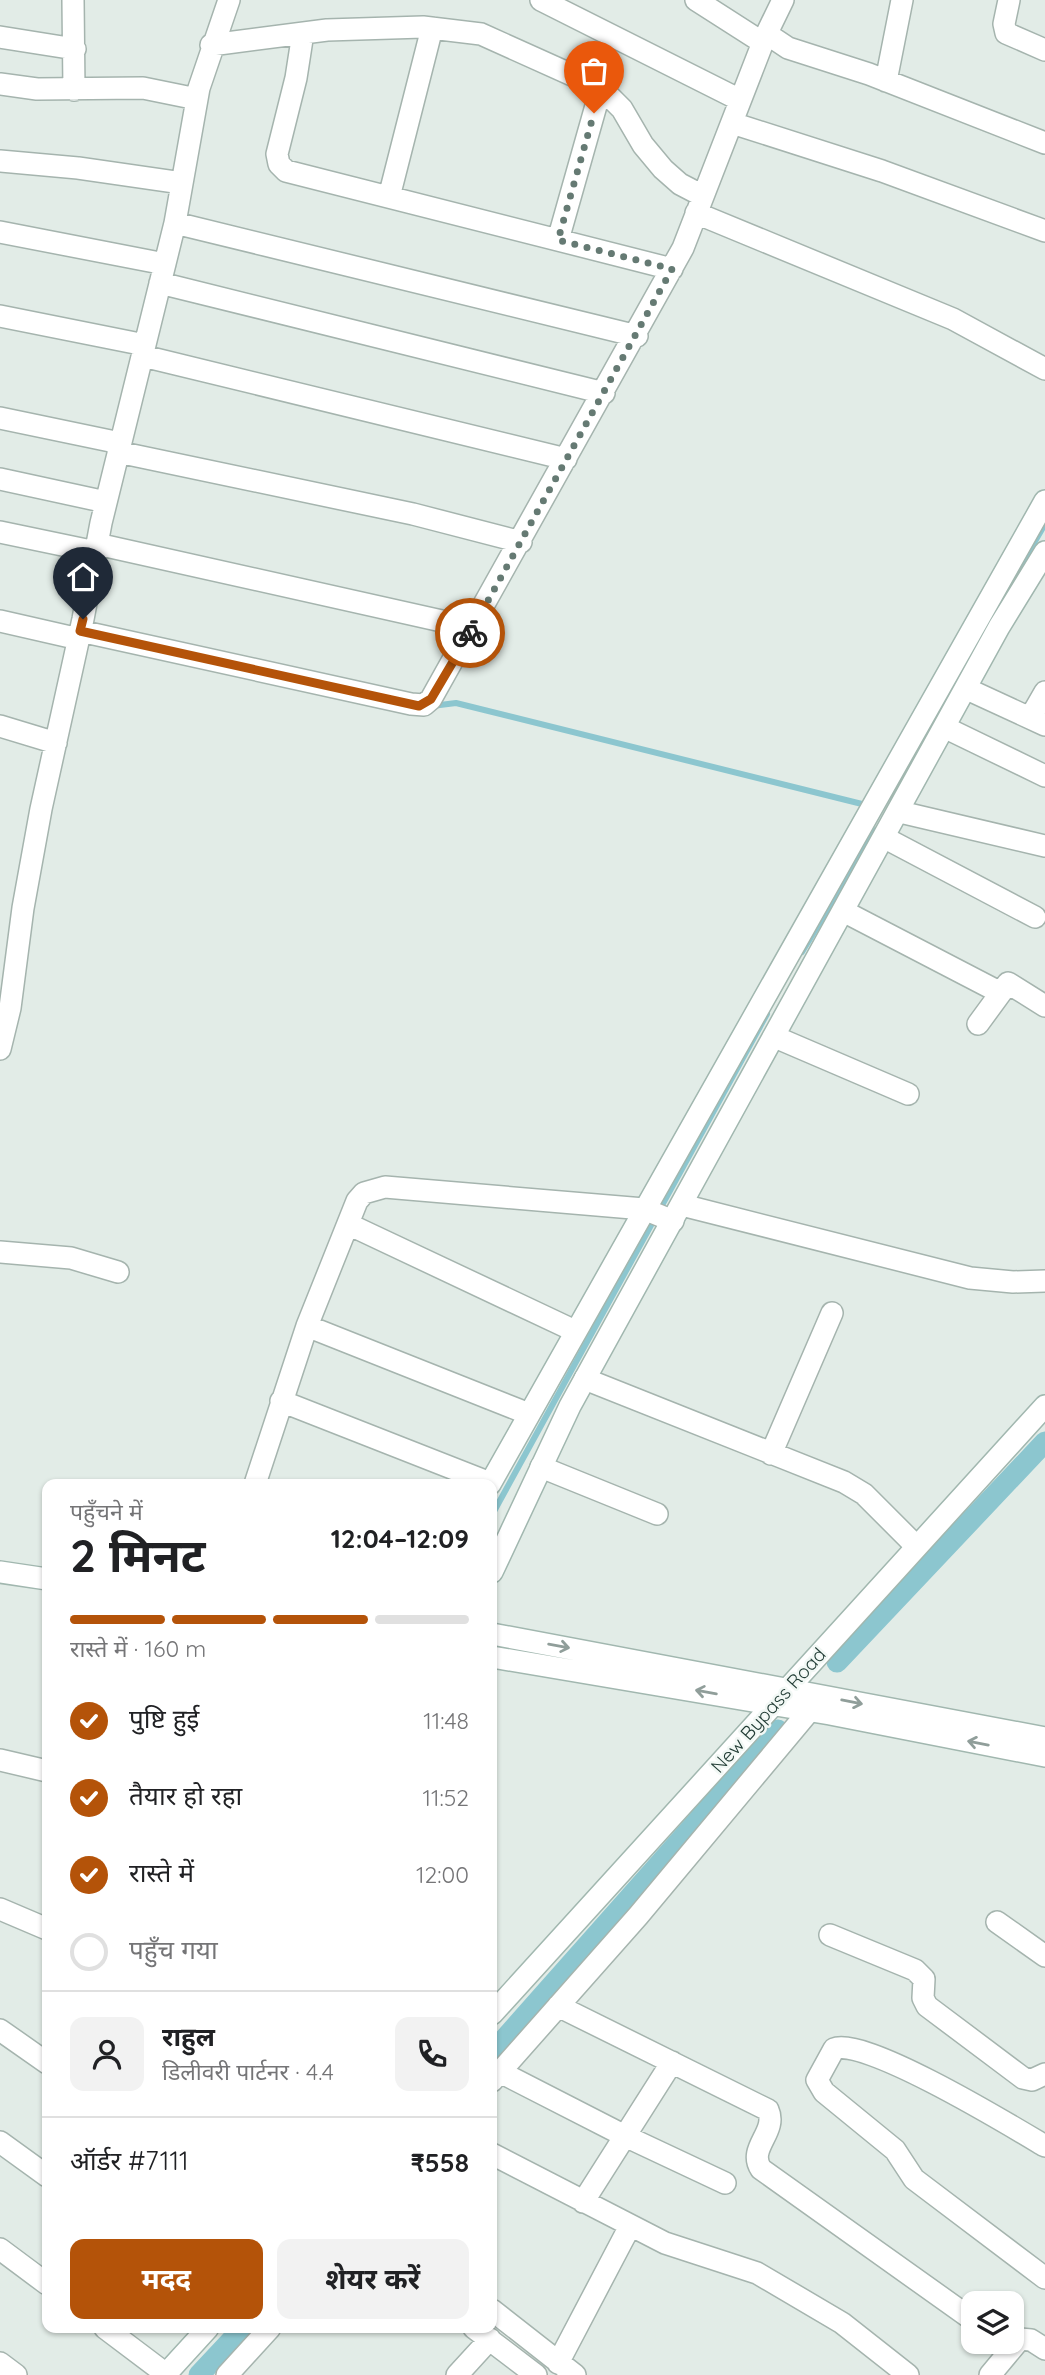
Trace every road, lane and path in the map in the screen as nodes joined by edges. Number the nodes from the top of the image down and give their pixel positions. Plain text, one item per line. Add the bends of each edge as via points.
1 (73, 0) edge
2 (229, 0) edge
3 (541, 0) edge
4 (696, 0) edge
5 (783, 0) edge
6 (902, 0) edge
7 (1009, 0) edge
8 (432, 28) junction
9 (303, 33) junction
10 (766, 36) junction
11 (0, 37) edge
12 (211, 45) junction
13 (75, 49) junction
14 (1045, 50) edge
15 (886, 81) junction
16 (0, 84) edge
17 (601, 88) junction
18 (74, 90) junction
19 (197, 99) junction
20 (740, 100) junction
21 (732, 123) junction
22 (1045, 143) edge
23 (0, 161) edge
24 (182, 183) junction
25 (388, 197) junction
26 (700, 205) junction
27 (175, 223) junction
28 (1045, 231) edge
29 (0, 232) edge
30 (558, 240) junction
31 (672, 269) junction
32 (163, 273) junction
33 (0, 316) edge
34 (636, 336) junction
35 (144, 351) junction
36 (1045, 369) edge
37 (604, 393) junction
38 (0, 418) edge
39 (119, 447) junction
40 (566, 459) junction
41 (0, 479) edge
42 (1045, 500) edge
43 (106, 502) junction
44 (0, 532) edge
45 (521, 542) junction
46 (97, 548) junction
47 (1045, 552) edge
48 (0, 621) edge
49 (473, 628) junction
50 (80, 635) junction
51 (967, 689) junction
52 (1045, 692) edge
53 (1037, 722) edge
54 (0, 726) edge
55 (946, 728) junction
56 (56, 743) junction
57 (1045, 776) edge
58 (900, 812) junction
59 (885, 838) junction
60 (1045, 846) edge
61 (845, 912) junction
62 (1035, 917) dead end
63 (999, 992) junction
64 (1045, 1006) edge
65 (978, 1024) dead end
66 (775, 1037) junction
67 (0, 1049) edge
68 (908, 1094) dead end
69 (662, 1212) junction
70 (348, 1224) junction
71 (0, 1252) edge
72 (118, 1272) dead end
73 (1045, 1281) edge
74 (832, 1313) dead end
75 (307, 1326) junction
76 (575, 1331) junction
77 (585, 1379) junction
78 (281, 1401) junction
79 (1045, 1406) edge
80 (529, 1414) junction
81 (771, 1454) junction
82 (541, 1467) junction
83 (259, 1479) edge
84 (477, 1479) edge
85 (493, 1479) edge
86 (657, 1514) dead end
87 (916, 1546) junction
88 (497, 1561) edge
89 (0, 1572) edge
90 (42, 1578) edge
91 (497, 1635) edge
92 (497, 1658) edge
93 (779, 1697) junction
94 (810, 1710) junction
95 (1045, 1738) edge
96 (1045, 1756) edge
97 (0, 1760) edge
98 (42, 1770) edge
99 (0, 1909) edge
100 (997, 1922) dead end
101 (42, 1927) edge
102 (830, 1935) dead end
103 (1045, 1956) edge
104 (558, 2006) junction
105 (497, 2008) edge
106 (0, 2030) edge
107 (42, 2059) edge
108 (672, 2062) junction
109 (1045, 2074) edge
110 (497, 2075) edge
111 (497, 2076) edge
112 (625, 2136) junction
113 (0, 2142) edge
114 (1045, 2146) edge
115 (497, 2157) edge
116 (42, 2172) edge
117 (725, 2183) dead end
118 (583, 2202) junction
119 (630, 2226) junction
120 (0, 2249) edge
121 (1045, 2278) edge
122 (42, 2280) edge
123 (961, 2311) edge
124 (497, 2314) edge
125 (112, 2333) edge
126 (203, 2333) edge
127 (265, 2333) edge
128 (482, 2333) edge
129 (1024, 2339) edge
130 (1044, 2347) edge
131 (999, 2354) edge
132 (0, 2363) edge
133 (567, 2369) edge
134 (166, 2374) edge
135 (16, 2375) edge
136 (227, 2375) edge
137 (457, 2375) edge
138 (536, 2375) edge
139 (908, 2375) edge
140 (990, 2375) edge

1 - 13 street
2 - 12 street
3 - 20 street
4 - 10 street via 746,34
5 - 10 street
6 - 15 street
7 - 14 street via 1006,33
8 - 9 street
8 - 17 street via 481,34
8 - 25 street
9 - 12 street
9 - 25 street via 276,154 279,164 286,171
10 - 15 street via 788,48
10 - 20 street
11 - 13 street
12 - 19 street
13 - 18 street
15 - 22 street
16 - 18 street
17 - 26 street via 622,109 663,169
17 - 30 street
18 - 19 street via 143,88
19 - 24 street
20 - 21 street
21 - 26 street
21 - 28 street via 882,171
23 - 24 street
24 - 27 street
25 - 30 street
26 - 31 street
26 - 36 street via 954,319
27 - 32 street
27 - 34 street
29 - 32 street
30 - 31 street
31 - 34 street
32 - 35 street
32 - 37 street
33 - 35 street
34 - 37 street
35 - 39 street
35 - 40 street
37 - 40 street
38 - 39 street
39 - 43 street
39 - 45 street
40 - 45 street
41 - 43 street
42 - 69 street
43 - 46 street
44 - 46 street
45 - 49 street
46 - 49 street
46 - 50 street
47 - 51 street
48 - 50 street
49 - 50 street via 431,699 419,706
50 - 56 street
51 - 53 street
51 - 55 street
52 - 53 street
54 - 56 street
55 - 57 street
55 - 58 street
56 - 67 street
58 - 59 street
58 - 60 street
59 - 61 street
59 - 62 street
61 - 63 street
61 - 66 street
63 - 64 street via 1004,984 1013,983
63 - 65 street
66 - 68 street
66 - 69 street
69 - 70 street via 385,1187 364,1193
69 - 73 street via 970,1278
69 - 76 street
69 - 77 street
70 - 75 street
70 - 76 street
71 - 72 street via 71,1258
74 - 81 street
75 - 78 street
75 - 80 street
76 - 80 street
77 - 81 street
77 - 82 street
78 - 83 street
78 - 84 street
79 - 87 street, New Bypass Road
80 - 85 street
81 - 87 street via 845,1482 864,1494
82 - 86 street
82 - 88 street
87 - 93 street, New Bypass Road
89 - 90 street
91 -> 93 street
93 -> 92 street
93 - 94 street
93 -> 95 street
93 - 105 street, New Bypass Road
96 -> 94 street
94 - 104 street
97 - 98 street
99 - 101 street
100 - 103 street
102 - 109 street via 915,1970 924,1979 927,2006 1023,2078 1032,2080
104 - 108 street
104 - 110 street
106 - 107 street
108 - 112 street
108 - 123 street via 768,2110 772,2124 756,2154 761,2169
111 - 112 street
112 - 117 street
112 - 118 street
113 - 116 street
114 - 121 street via 949,2090 847,2048 834,2049 819,2073 817,2080 824,2092 889,2144 914,2179
115 - 118 street
118 - 119 street
119 - 133 street
119 - 139 street via 665,2243 757,2273 842,2323
120 - 122 street
124 - 133 street
125 - 134 street
126 - 134 street
127 - 136 street
128 - 137 street
128 - 138 street
129 - 130 street
131 - 140 street
132 - 135 street

